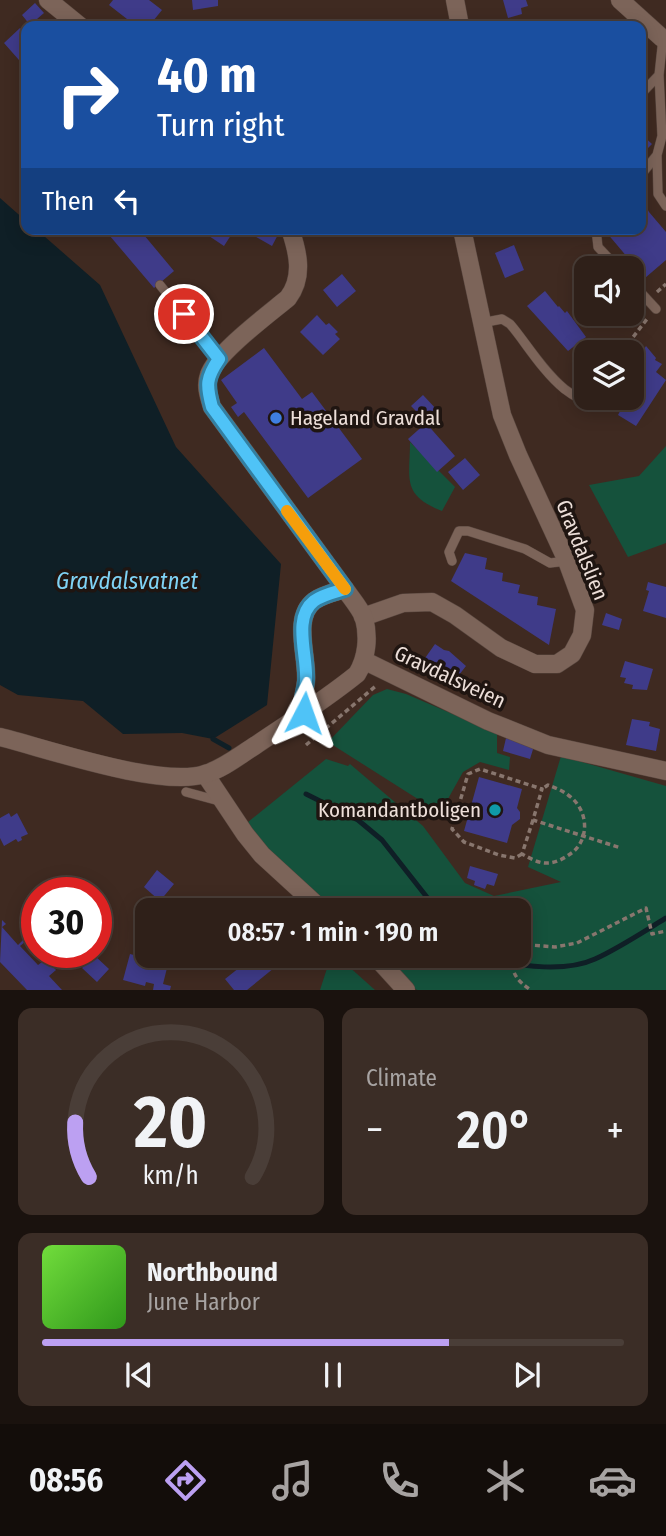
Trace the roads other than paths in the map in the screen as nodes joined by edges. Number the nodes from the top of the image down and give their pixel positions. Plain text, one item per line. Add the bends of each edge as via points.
1 (48, 0) edge
2 (455, 0) edge
3 (620, 0) edge
4 (74, 21) edge
5 (459, 21) edge
6 (644, 21) edge
7 (646, 23) edge
8 (664, 39) edge
9 (659, 75) junction
10 (646, 89) edge
11 (663, 91) edge
12 (657, 155) junction
13 (646, 169) edge
14 (666, 206) edge
15 (292, 235) edge
16 (463, 235) edge
17 (597, 235) edge
18 (607, 256) edge
19 (160, 285) dead end
20 (644, 296) edge
21 (656, 309) road end
22 (481, 323) junction
23 (219, 359) junction
24 (574, 394) edge
25 (452, 561) dead end
26 (567, 561) junction
27 (345, 589) junction
28 (363, 617) junction
29 (365, 662) junction
30 (304, 713) junction
31 (0, 737) edge
32 (666, 771) edge
33 (205, 774) junction
34 (186, 792) dead end
35 (225, 802) junction
36 (309, 898) edge
37 (386, 968) edge
38 (406, 990) edge

1 - 4 street
2 - 5 street
3 - 6 street
7 - 8 street
8 - 9 lane
9 - 10 lane
9 - 11 lane
11 - 12 lane
12 - 13 lane
12 - 14 lane via 659,194
15 - 23 street via 298,257 295,288
16 - 22 street, Gravdalslien
17 - 18 lane via 598,247
19 - 23 lane
20 - 21 lane
22 - 24 lane via 502,319 510,324 560,387
22 - 26 street, Gravdalslien via 502,415
23 - 27 street via 209,374 212,407
25 - 26 lane via 449,552 459,531 468,531 525,549 550,563
26 - 28 street, Gravdalslien via 586,610 582,635 572,654 557,664 535,664 501,649 432,603 403,603
27 - 28 street
27 - 30 street via 316,599 307,608 303,625
28 - 29 street
29 - 30 street, Gravdalsveien via 358,674
29 - 32 street, Gravdalsveien via 548,745
30 - 33 street, Gravdalsveien
31 - 33 street, Gravdalsveien via 153,775 183,778
33 - 35 street
34 - 35 lane
35 - 36 street via 262,855
37 - 38 street

